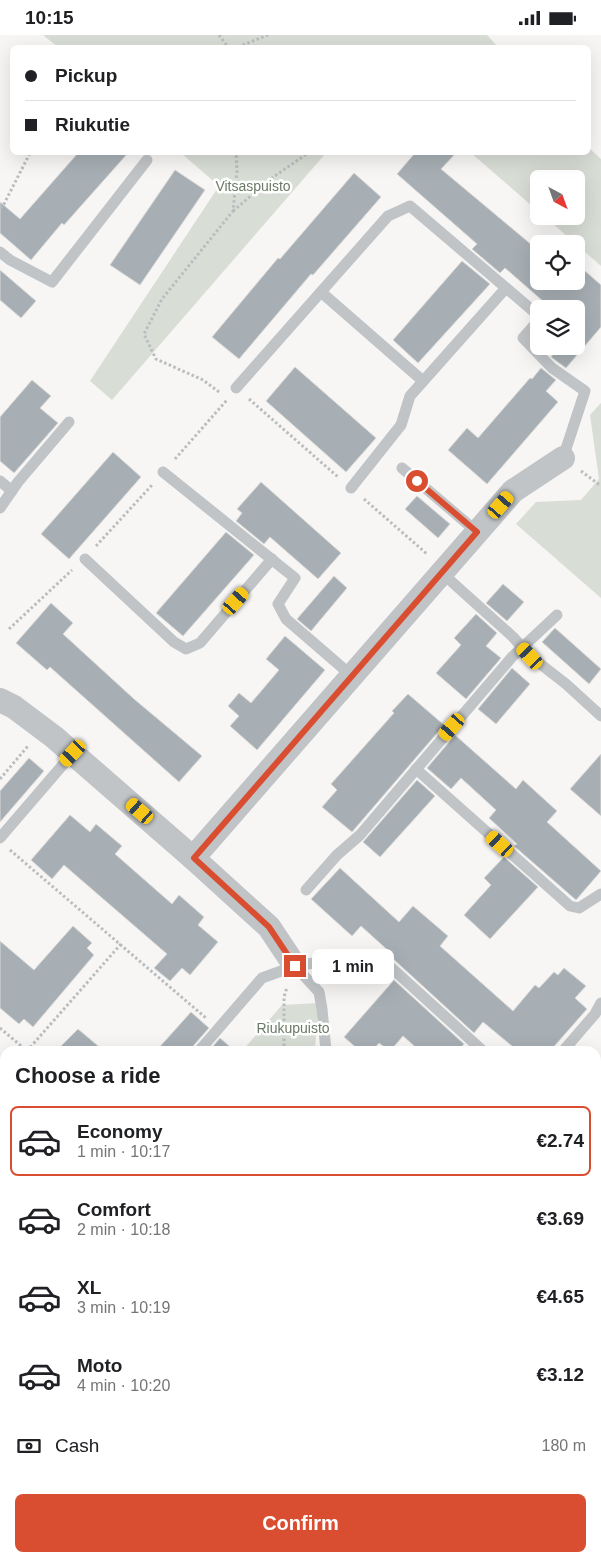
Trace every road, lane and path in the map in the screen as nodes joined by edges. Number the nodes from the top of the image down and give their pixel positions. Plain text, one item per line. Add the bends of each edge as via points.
1 (268, 35) edge
2 (243, 45) edge
3 (29, 155) edge
4 (236, 155) edge
5 (305, 155) edge
6 (147, 160) dead end
7 (0, 207) edge
8 (233, 211) junction
9 (0, 252) edge
10 (506, 288) junction
11 (321, 292) junction
12 (530, 310) edge
13 (530, 330) edge
14 (530, 344) edge
15 (540, 355) edge
16 (423, 381) junction
17 (236, 388) dead end
18 (228, 398) dead end
19 (69, 422) dead end
20 (563, 458) joint
21 (402, 469) dead end
22 (164, 472) dead end
23 (0, 481) edge
24 (350, 488) dead end
25 (12, 491) junction
26 (0, 509) edge
27 (477, 532) junction
28 (85, 559) dead end
29 (272, 559) junction
30 (442, 573) junction
31 (557, 615) dead end
32 (523, 648) junction
33 (352, 676) junction
34 (0, 700) edge
35 (601, 716) edge
36 (33, 740) dead end
37 (73, 753) junction
38 (416, 769) junction
39 (0, 779) edge
40 (0, 838) edge
41 (8, 847) dead end
42 (194, 858) junction
43 (306, 890) dead end
44 (601, 894) edge
45 (121, 944) junction
46 (295, 966) junction
47 (284, 997) dead end
48 (601, 1003) edge
49 (0, 1028) edge
50 (218, 1029) junction
51 (22, 1046) edge
52 (32, 1046) edge
53 (203, 1046) edge
54 (284, 1046) edge
55 (326, 1046) edge
56 (478, 1046) edge
57 (567, 1046) edge

1 - 2 path
3 - 7 path
4 - 8 path
5 - 8 path
6 - 9 lane via 52,283
8 - 18 path via 162,299 144,334 156,359 203,380
10 - 11 lane via 410,206 388,216
10 - 12 lane
10 - 16 lane
11 - 16 lane
11 - 17 lane
13 - 14 lane via 524,338
15 - 20 lane via 552,368 585,391
16 - 24 lane via 410,396 401,425
19 - 25 lane
20 - 27 street via 513,491
21 - 27 lane
22 - 29 lane
23 - 25 lane
25 - 26 lane
27 - 30 street
28 - 29 lane via 174,642 186,649 200,643
29 - 33 lane via 294,578 278,605 286,619
30 - 32 lane
30 - 33 street
31 - 32 lane
32 - 35 lane
32 - 38 lane
33 - 42 street
34 - 37 street via 14,707
36 - 39 path
37 - 40 lane
37 - 42 street
38 - 43 lane via 360,835
38 - 44 lane via 570,907 578,908
41 - 45 path
42 - 46 street via 269,927
45 - 50 path
45 - 52 path
46 - 50 lane via 262,978
46 - 55 lane via 318,992
46 - 56 lane via 338,959 384,961
47 - 54 path
48 - 57 lane
49 - 51 path
50 - 53 lane

